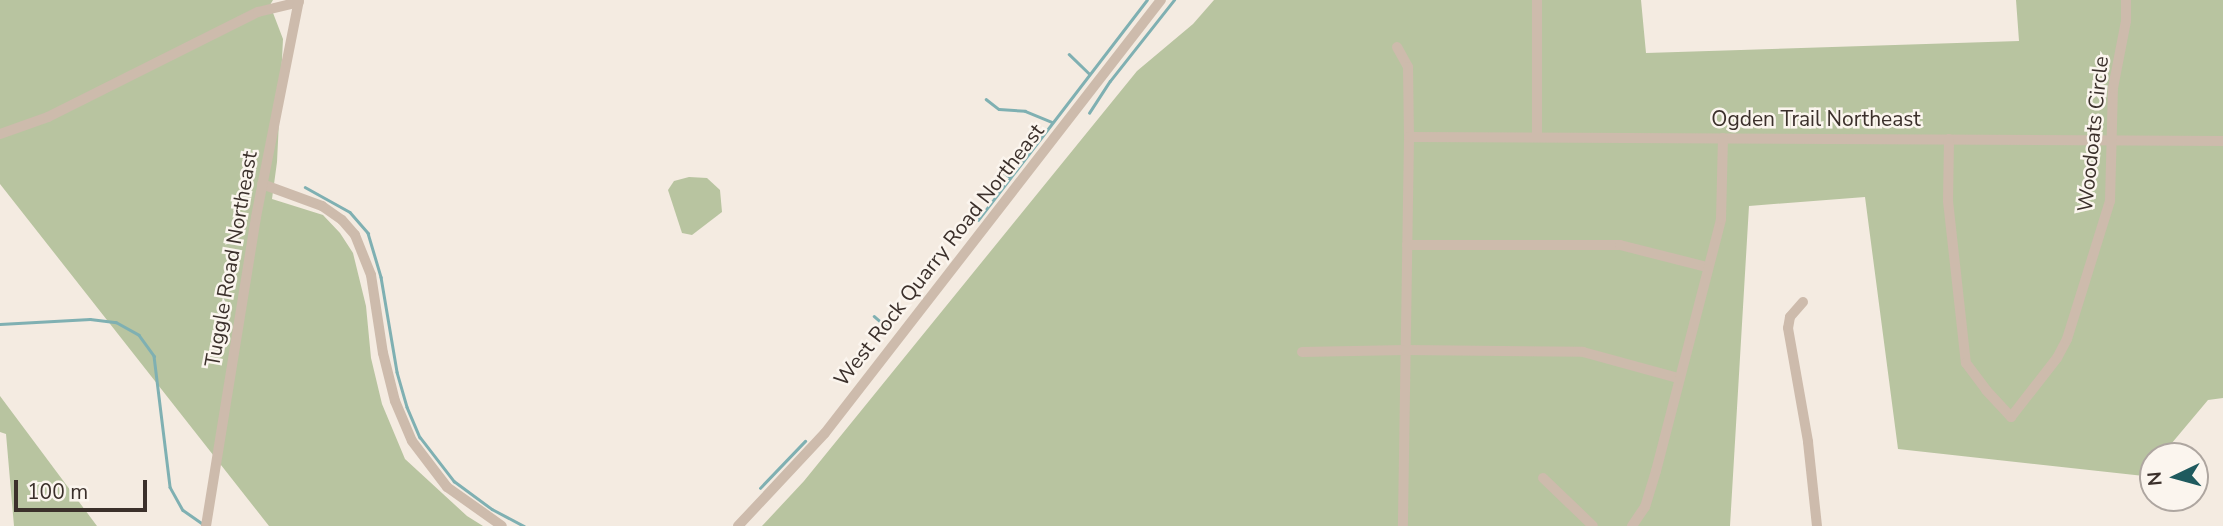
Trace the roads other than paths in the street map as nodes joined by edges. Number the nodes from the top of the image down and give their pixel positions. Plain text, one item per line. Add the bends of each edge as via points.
1 (1161, 0) edge
2 (1537, 0) edge
3 (2126, 0) edge
4 (299, 1) edge
5 (1397, 47) dead end
6 (0, 134) edge
7 (1409, 137) junction
8 (1537, 137) junction
9 (1723, 138) junction
10 (1949, 139) junction
11 (2114, 140) junction
12 (2223, 141) edge
13 (262, 184) junction
14 (1407, 245) junction
15 (1707, 267) junction
16 (1803, 302) dead end
17 (1405, 349) junction
18 (1303, 352) dead end
19 (1678, 378) junction
20 (1543, 478) dead end
21 (206, 526) edge
22 (502, 526) edge
23 (738, 526) edge
24 (1403, 526) edge
25 (1593, 526) edge
26 (1632, 526) edge
27 (1816, 526) edge

1 - 23 street, West Rock Quarry Road Northeast via 825,433
2 - 8 street
3 - 11 street, Woodoats Circle via 2113,88
4 - 6 street via 258,12 48,117
4 - 13 street, Tuggle Road Northeast
5 - 7 street via 1408,67
7 - 8 street, Ogden Trail Northeast
7 - 14 street
8 - 9 street, Ogden Trail Northeast
9 - 10 street, Ogden Trail Northeast
9 - 15 street via 1721,219
10 - 11 street, Ogden Trail Northeast
10 - 11 street, Woodoats Circle via 1948,201 1966,363 2011,416 2067,339 2110,201
11 - 12 street, Ogden Trail Northeast
13 - 21 street, Tuggle Road Northeast
13 - 22 street via 321,206 355,235 371,275 395,401 412,442 447,487
14 - 15 street via 1619,245
14 - 17 street
15 - 19 street
16 - 27 street via 1787,328 1810,455
17 - 18 street
17 - 19 street via 1583,352
17 - 24 street
19 - 26 street via 1645,507
20 - 25 street

